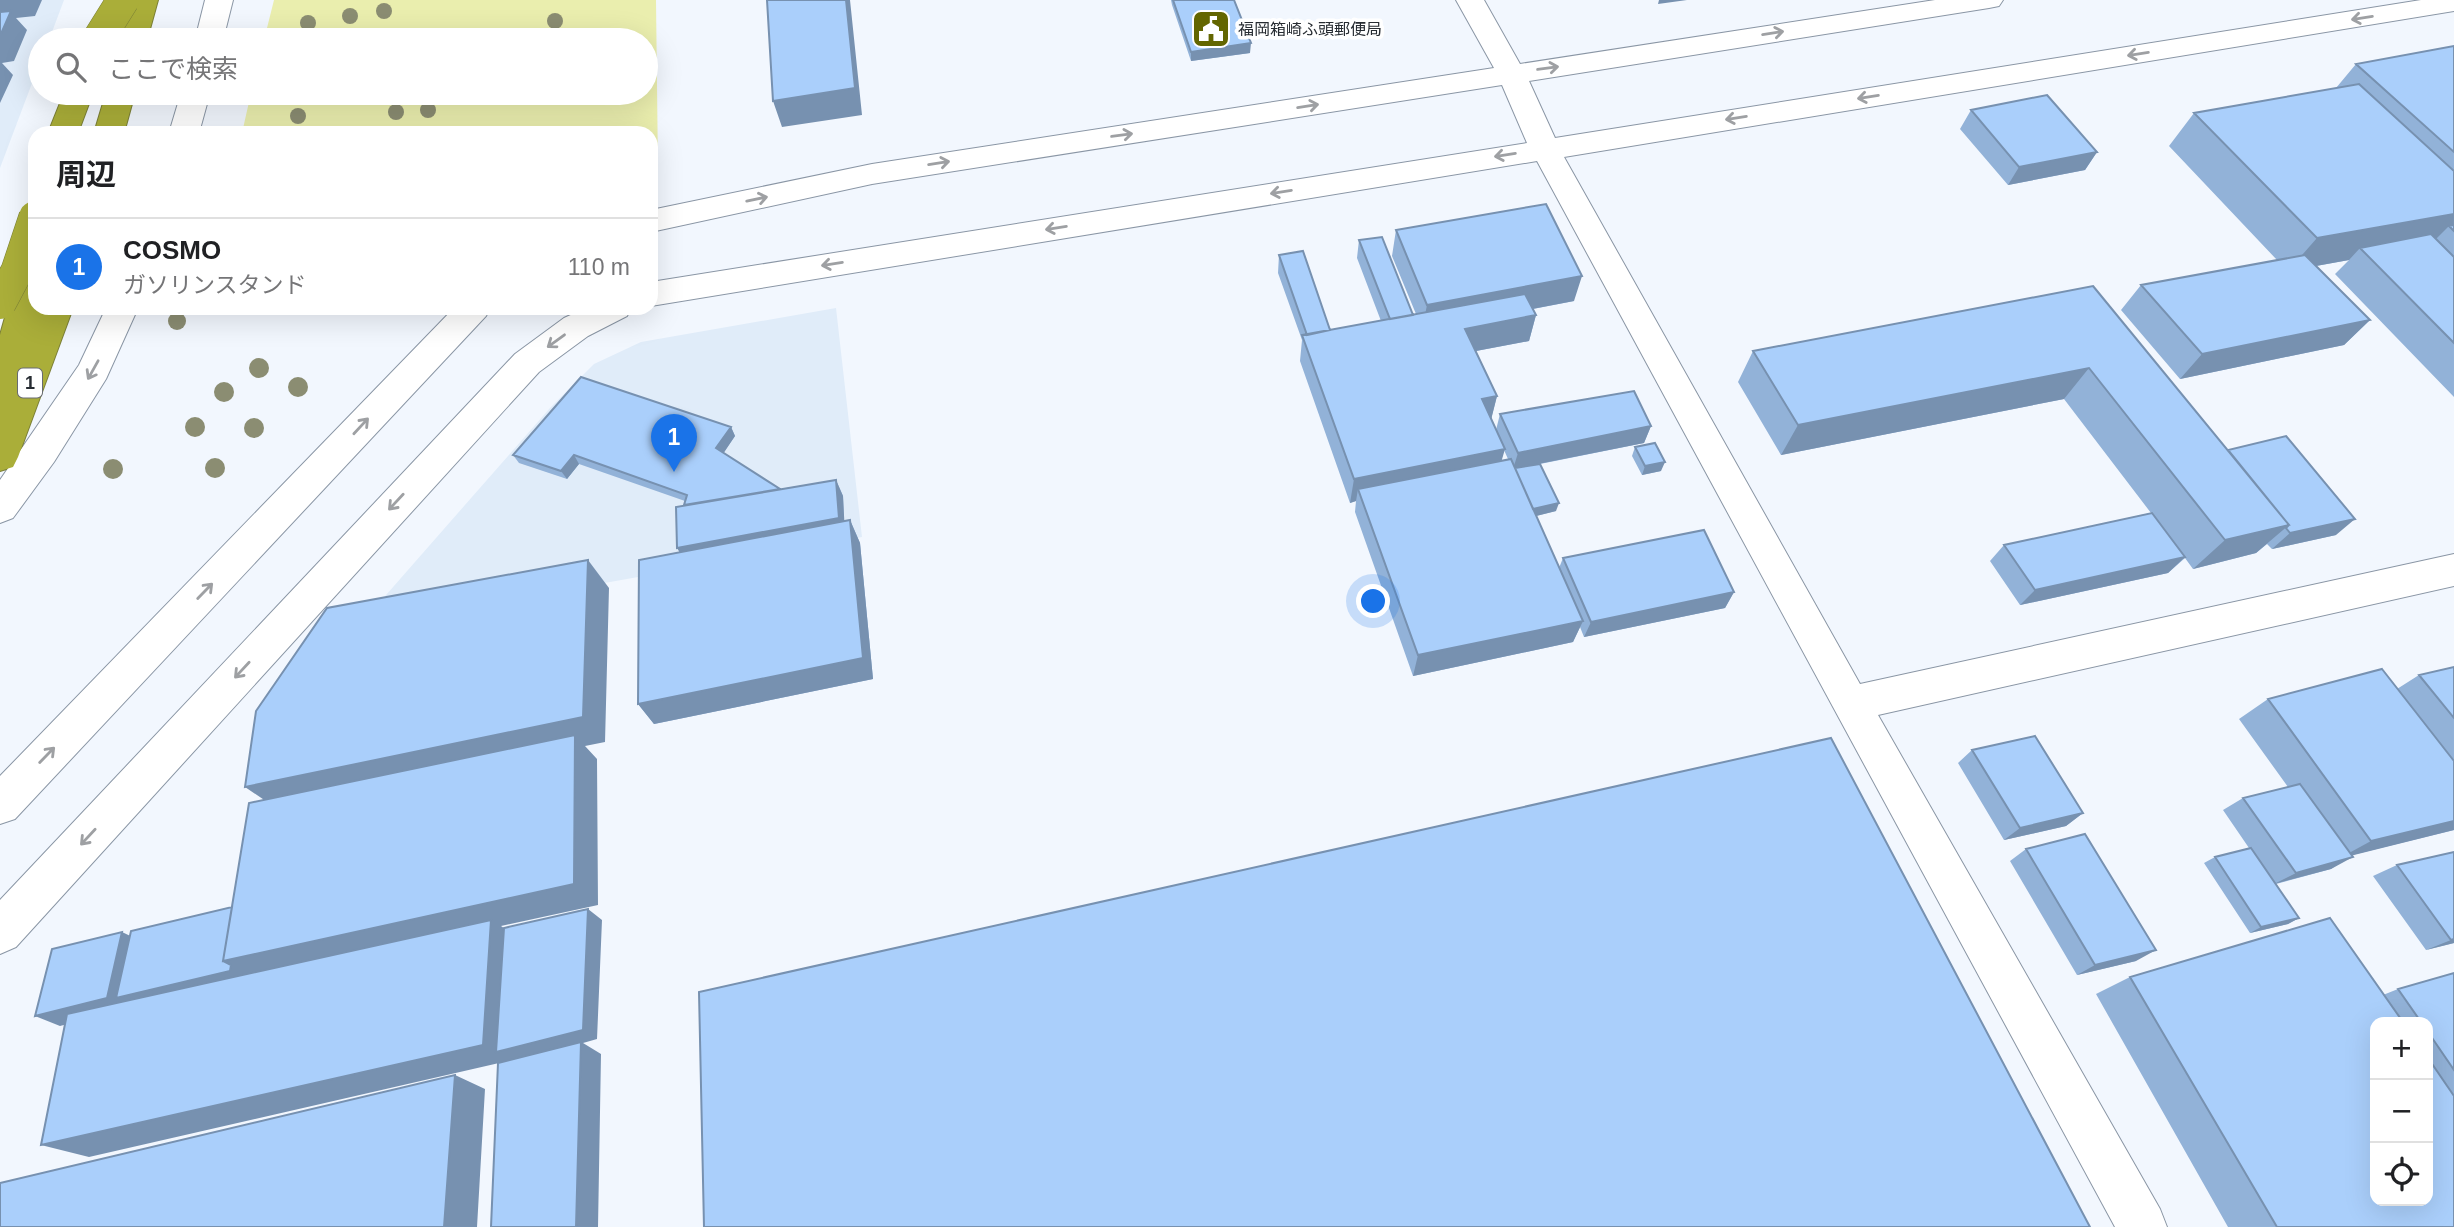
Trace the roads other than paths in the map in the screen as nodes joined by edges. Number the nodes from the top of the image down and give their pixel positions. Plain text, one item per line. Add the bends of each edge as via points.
1 (121, 0) edge
2 (144, 0) edge
3 (219, 0) edge
4 (1470, 0) edge
5 (1989, 0) edge
6 (2454, 3) edge
7 (105, 28) edge
8 (112, 28) edge
9 (136, 28) edge
10 (212, 28) edge
11 (1511, 73) junction
12 (74, 105) edge
13 (86, 105) edge
14 (117, 105) edge
15 (192, 105) edge
16 (66, 126) edge
17 (78, 126) edge
18 (111, 126) edge
19 (186, 126) edge
20 (1545, 149) junction
21 (658, 220) edge
22 (28, 238) edge
23 (28, 253) edge
24 (28, 258) edge
25 (28, 270) edge
26 (28, 279) edge
27 (0, 280) edge
28 (0, 290) edge
29 (658, 293) edge
30 (0, 303) edge
31 (54, 315) edge
32 (119, 315) edge
33 (467, 315) edge
34 (601, 315) edge
35 (0, 350) edge
36 (0, 396) edge
37 (0, 457) edge
38 (0, 508) edge
39 (2454, 570) edge
40 (1850, 704) junction
41 (0, 805) edge
42 (0, 932) edge
43 (2142, 1227) edge

1 - 7 highway, bridge
1 - 8 highway, bridge
2 - 9 highway
3 - 10 street
4 - 11 street
11 -> 5 street
6 -> 20 street
11 - 20 street
21 -> 11 street via 872,174
12 - 16 highway
13 - 17 street
14 - 18 highway
15 - 19 street
20 -> 29 street
20 - 40 street
22 - 30 highway, bridge
23 - 27 street via 7,261
24 - 28 highway, bridge
25 - 35 street
26 - 36 highway, 1
31 - 37 highway, 1
32 -> 38 street via 94,370
41 -> 33 street
34 -> 42 street via 576,327 518,372
39 - 40 street
40 - 43 street

